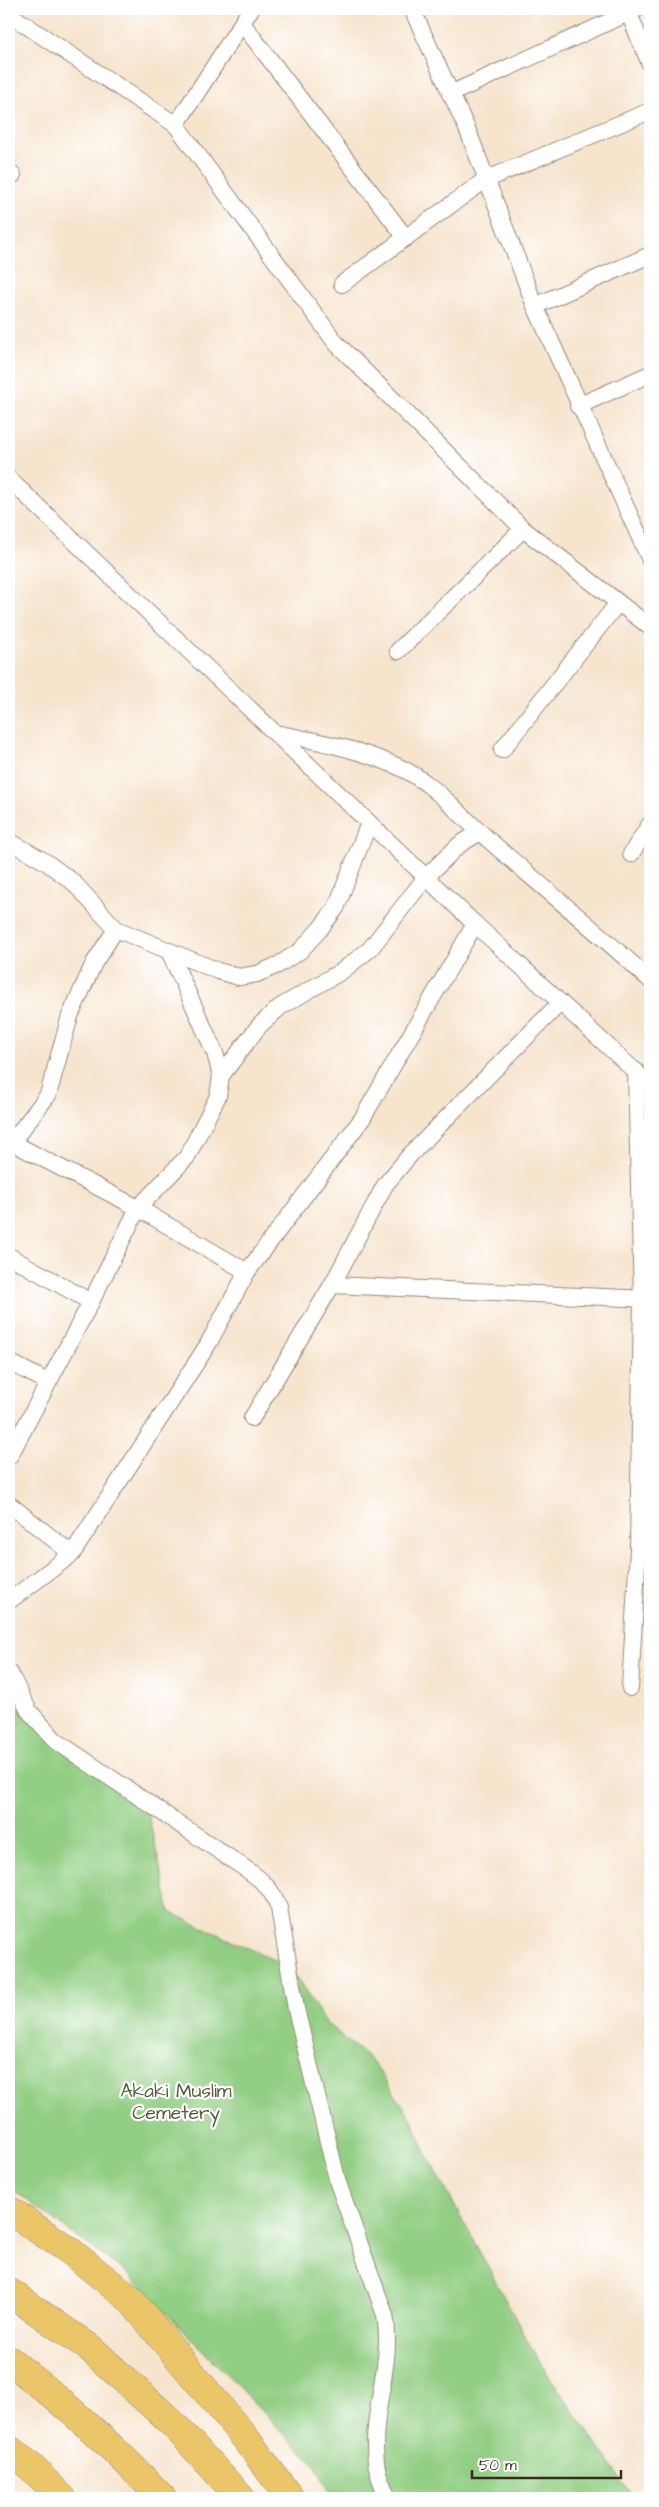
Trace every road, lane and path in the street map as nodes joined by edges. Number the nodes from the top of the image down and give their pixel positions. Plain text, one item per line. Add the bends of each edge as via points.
1 (251, 9) edge
2 (412, 9) edge
3 (631, 10) edge
4 (9, 14) edge
5 (242, 23) junction
6 (650, 64) edge
7 (450, 94) junction
8 (650, 113) edge
9 (176, 125) junction
10 (485, 180) junction
11 (406, 238) junction
12 (650, 255) edge
13 (342, 284) dead end
14 (535, 306) junction
15 (650, 374) edge
16 (578, 406) junction
17 (9, 479) edge
18 (523, 529) junction
19 (650, 560) edge
20 (618, 603) junction
21 (650, 627) edge
22 (398, 651) dead end
23 (274, 733) junction
24 (502, 750) dead end
25 (369, 823) junction
26 (650, 824) edge
27 (480, 832) junction
28 (9, 841) edge
29 (631, 854) dead end
30 (426, 877) junction
31 (475, 924) junction
32 (116, 930) junction
33 (169, 951) junction
34 (650, 980) edge
35 (560, 1003) junction
36 (636, 1071) junction
37 (221, 1076) junction
38 (650, 1085) edge
39 (9, 1143) edge
40 (138, 1208) junction
41 (9, 1256) edge
42 (247, 1272) junction
43 (332, 1285) junction
44 (646, 1299) edge
45 (91, 1302) junction
46 (9, 1362) edge
47 (48, 1382) junction
48 (645, 1416) edge
49 (252, 1418) dead end
50 (9, 1457) edge
51 (9, 1504) edge
52 (644, 1550) edge
53 (72, 1554) junction
54 (9, 1600) edge
55 (9, 1672) edge
56 (630, 1688) dead end
57 (9, 2210) edge
58 (9, 2292) edge
59 (9, 2360) edge
60 (9, 2449) edge
61 (62, 2498) edge
62 (162, 2498) edge
63 (242, 2498) edge
64 (290, 2498) edge
65 (388, 2498) edge

1 - 5 street
2 - 7 street
3 - 6 street
3 - 7 street
4 - 9 street
5 - 9 street
5 - 11 street
7 - 10 street via 468,131
8 - 10 street
9 - 18 street via 336,343
10 - 11 street
10 - 14 street
11 - 13 street
12 - 14 street
14 - 16 street
15 - 16 street
16 - 19 street
17 - 23 street
18 - 20 street
18 - 22 street
20 - 21 street
20 - 24 street
23 - 25 street
23 - 27 street via 330,743 400,767 438,792
25 - 30 street
25 - 33 street via 336,908 300,951 258,974 239,977
26 - 29 street
27 - 30 street via 459,845
27 - 34 street
28 - 32 street via 73,882
30 - 31 street
30 - 37 street via 370,949 342,971 280,1007 259,1026
31 - 35 street
31 - 42 street via 362,1119
32 - 33 street
32 - 39 street via 94,963 70,1016 48,1095
33 - 37 street via 215,1053
35 - 36 street
35 - 43 street via 397,1170 385,1185
36 - 38 street
36 - 44 street
37 - 40 street via 218,1096 187,1157
39 - 40 street
40 - 42 street
40 - 45 street
41 - 45 street
42 - 53 street via 207,1346
43 - 44 street
43 - 49 street
44 - 48 street
45 - 47 street
46 - 47 street
47 - 50 street
48 - 52 street
51 - 53 street
52 - 56 street
53 - 54 street
55 - 65 street via 29,1711 56,1740 252,1873 273,1894 279,1908 296,2009 338,2182 385,2315 388,2334 375,2435 376,2463
57 - 64 highway via 70,2251 130,2299
58 - 63 highway via 90,2348 174,2425
59 - 62 highway via 113,2446
60 - 61 highway

